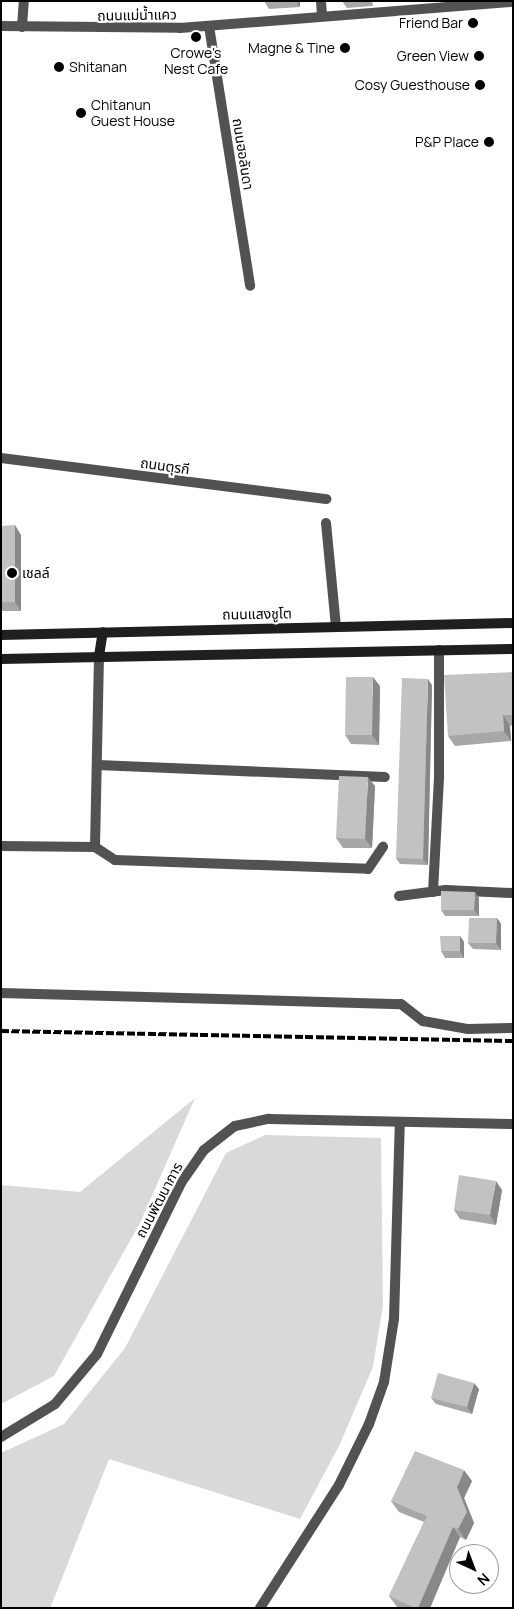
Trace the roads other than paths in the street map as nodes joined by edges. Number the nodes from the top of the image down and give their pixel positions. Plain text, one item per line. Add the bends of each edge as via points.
1 (24, 1) edge
2 (321, 1) edge
3 (513, 2) edge
4 (322, 16) junction
5 (1, 26) edge
6 (209, 26) junction
7 (22, 27) junction
8 (250, 286) dead end
9 (1, 458) edge
10 (326, 500) dead end
11 (326, 523) dead end
12 (513, 623) edge
13 (336, 626) junction
14 (103, 632) junction
15 (1, 635) edge
16 (439, 650) junction
17 (513, 650) edge
18 (98, 656) junction
19 (1, 659) edge
20 (98, 765) junction
21 (385, 777) dead end
22 (1, 846) edge
23 (95, 846) junction
24 (383, 847) dead end
25 (433, 892) junction
26 (513, 893) edge
27 (399, 896) dead end
28 (1, 993) edge
29 (513, 1028) edge
30 (400, 1122) junction
31 (513, 1124) edge
32 (1, 1437) edge
33 (260, 1608) edge

1 - 7 street
2 - 4 street
3 - 4 street, ถนนแม่น้ำแคว
4 - 6 street, ถนนแม่น้ำแคว
5 - 7 street, ถนนแม่น้ำแคว
6 - 7 street, ถนนแม่น้ำแคว
6 - 8 street, ถนนฮอลันดา
9 - 10 street, ถนนตุรกี
11 - 13 street
12 - 13 main road, ถนนแสงชูโต via 397,628
13 - 14 main road, ถนนแสงชูโต
14 - 15 main road, ถนนแสงชูโต
14 - 18 main road
16 - 17 main road
16 - 18 main road
16 - 25 street via 439,777
18 - 19 main road
18 - 20 street
20 - 21 street
20 - 23 street
22 - 23 street
23 - 24 street via 115,860 368,869
25 - 26 street
25 - 27 street
28 - 29 street via 401,1004 423,1021 468,1029
30 - 31 street, ถนนพัฒนาการ
30 - 32 street, ถนนพัฒนาการ via 269,1119 235,1126 204,1150 182,1183 97,1354 55,1404
30 - 33 street via 394,1319 384,1382 369,1424 339,1485

